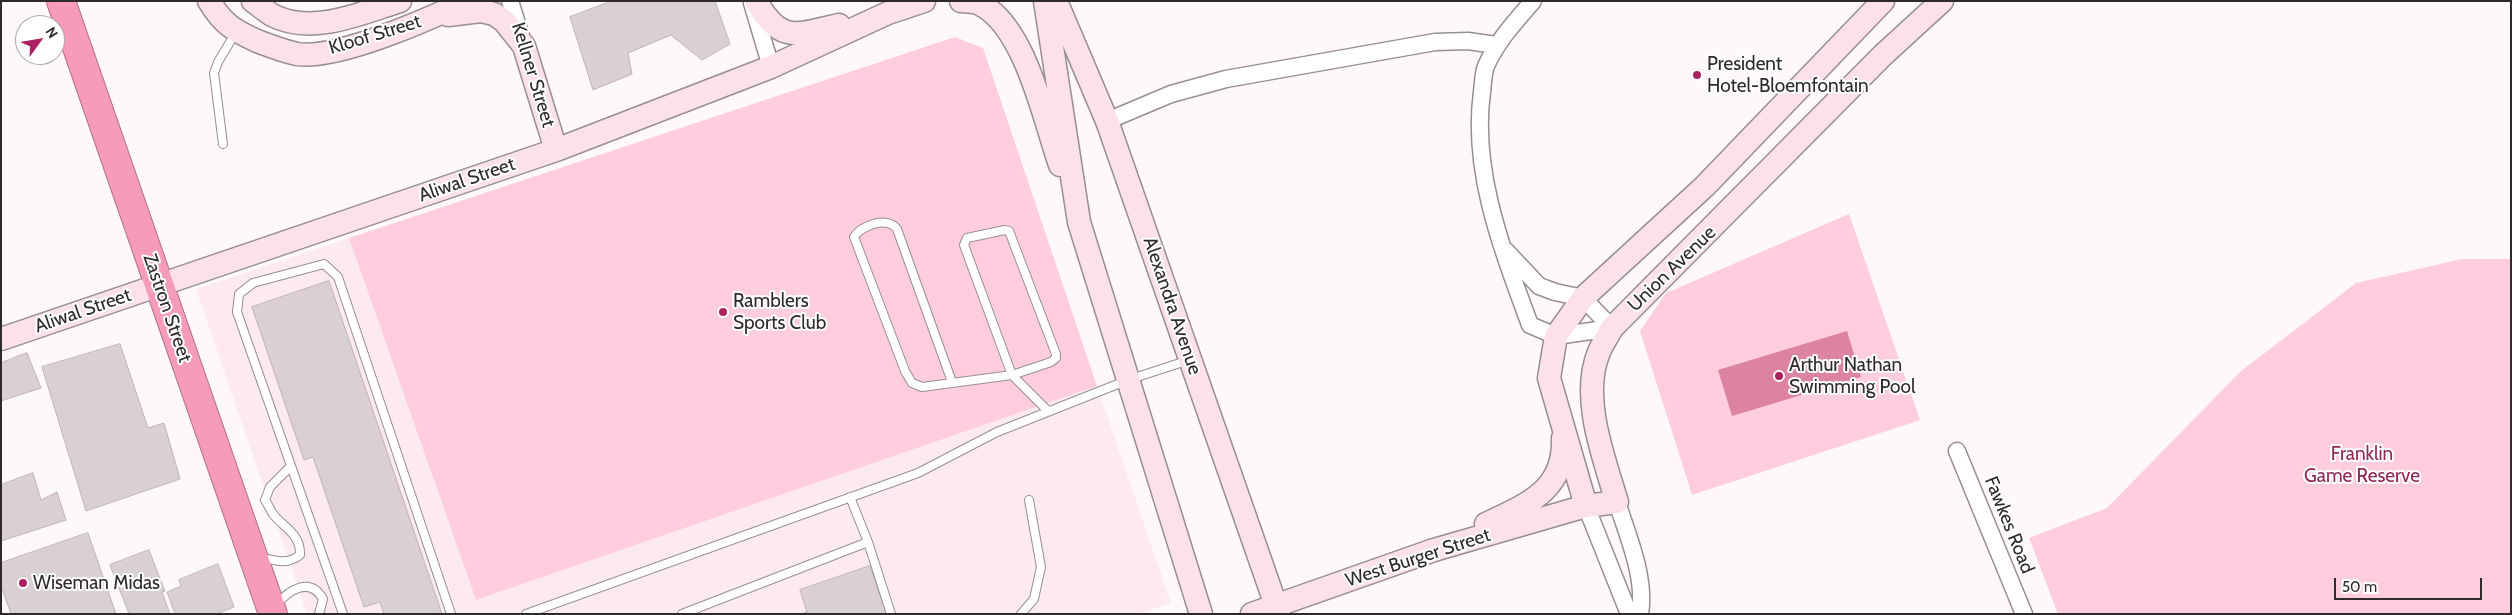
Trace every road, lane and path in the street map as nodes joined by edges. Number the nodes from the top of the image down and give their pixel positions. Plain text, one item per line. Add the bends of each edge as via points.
1 (61, 1) edge
2 (209, 1) edge
3 (253, 1) edge
4 (400, 1) edge
5 (466, 1) edge
6 (510, 1) edge
7 (751, 1) edge
8 (756, 1) edge
9 (924, 1) edge
10 (961, 1) edge
11 (1045, 1) edge
12 (1056, 1) edge
13 (1533, 1) edge
14 (1883, 1) edge
15 (1942, 1) edge
16 (888, 14) junction
17 (429, 19) junction
18 (236, 32) junction
19 (1496, 45) junction
20 (524, 46) junction
21 (1831, 56) junction
22 (771, 67) junction
23 (1858, 80) junction
24 (1107, 121) junction
25 (222, 144) dead end
26 (556, 150) junction
27 (1079, 222) junction
28 (1501, 246) junction
29 (159, 286) junction
30 (1583, 298) junction
31 (1612, 328) junction
32 (1556, 336) junction
33 (1, 339) edge
34 (1191, 359) junction
35 (1012, 375) junction
36 (1128, 380) junction
37 (952, 382) junction
38 (1048, 412) junction
39 (1562, 423) junction
40 (1957, 451) dead end
41 (291, 466) junction
42 (850, 497) junction
43 (1029, 500) dead end
44 (1617, 502) junction
45 (1586, 506) junction
46 (868, 542) junction
47 (1434, 550) junction
48 (252, 554) junction
49 (1278, 610) edge
50 (272, 612) edge
51 (320, 614) edge
52 (343, 614) edge
53 (450, 614) edge
54 (526, 614) edge
55 (682, 614) edge
56 (891, 614) edge
57 (1020, 614) edge
58 (1201, 614) edge
59 (1252, 614) edge
60 (1629, 614) edge
61 (1640, 614) edge
62 (2024, 614) edge

1 - 29 highway, Zastron Street
2 - 18 main road, Kloof Street via 221,20
3 - 4 main road, Kloof Street via 273,15 302,23 337,21
5 - 17 main road, Kloof Street
6 - 20 street, Kellner Street
7 - 22 street
8 - 16 main road via 779,28 794,35
9 - 16 main road, Aliwal Street
10 - 27 main road via 979,3 1002,20 1013,34
11 - 27 main road
12 - 24 main road, Alexandra Avenue
13 - 19 street
14 - 21 main road, Union Avenue
15 - 23 main road, Union Avenue
16 - 22 main road, Aliwal Street
17 - 18 main road, Kloof Street via 356,45 299,54
17 - 20 main road via 481,11 494,14 504,21
18 - 25 lane via 214,73
19 - 24 street via 1468,41 1435,42 1226,80 1171,94
19 - 28 street via 1485,68 1479,140
20 - 26 main road, Kellner Street
21 - 23 main road
21 - 30 main road, Union Avenue via 1705,186
22 - 26 main road, Aliwal Street
23 - 31 main road, Union Avenue
24 - 34 main road, Alexandra Avenue
26 - 29 main road, Aliwal Street
27 - 36 main road
28 - 30 street via 1539,286
28 - 32 street via 1530,325
29 - 33 main road, Aliwal Street
29 - 48 highway, Zastron Street
30 - 31 street
30 - 32 main road, Union Avenue
31 - 32 street
31 - 44 main road, Union Avenue via 1598,353 1593,397 1595,425
32 - 39 main road, Union Avenue via 1549,378
34 - 36 lane
34 - 49 main road, Alexandra Avenue
35 - 35 lane via 964,245 967,238 1005,230 1011,234 1056,354 1051,362
35 - 37 lane
35 - 38 lane
36 - 38 lane
36 - 58 main road
37 - 37 lane via 894,224 886,221 860,229 854,237 912,383 922,387
38 - 42 lane via 997,432 918,473
39 - 45 main road, Union Avenue
39 - 47 main road via 1564,456 1547,490 1530,503
40 - 62 street, Fawkes Road
41 - 48 lane via 270,487 265,500 273,514 301,544 300,555 294,560 278,562
41 - 52 lane
41 - 53 lane via 238,312 239,294 253,283 324,264 338,277
42 - 46 lane
42 - 54 lane
43 - 57 lane via 1041,567 1034,599
44 - 45 main road, West Burger Street
44 - 61 street, Union Avenue via 1639,581
45 - 47 main road, West Burger Street
45 - 60 street
46 - 55 lane
46 - 56 lane
47 - 49 main road, West Burger Street
48 - 50 highway, Zastron Street
49 - 59 main road, West Burger Street
50 - 51 lane via 284,597 300,587 311,586 323,599

